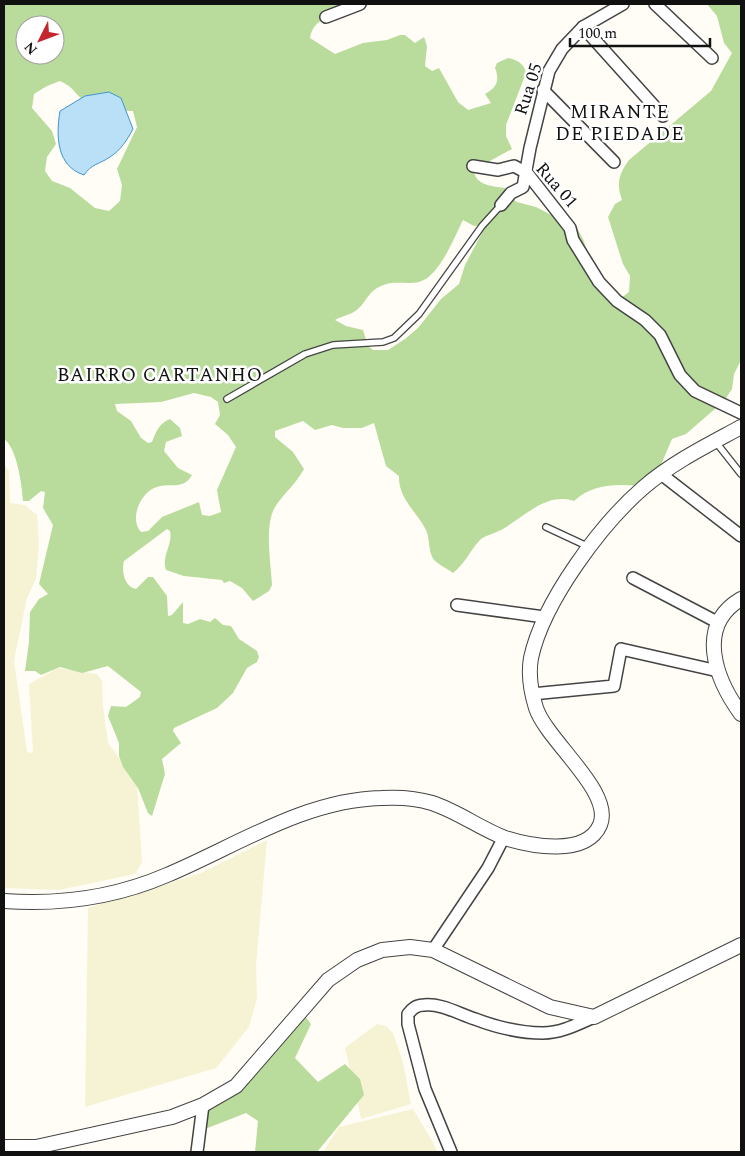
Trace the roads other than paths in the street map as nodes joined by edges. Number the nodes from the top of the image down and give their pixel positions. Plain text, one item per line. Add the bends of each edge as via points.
1 (360, 4) edge
2 (623, 4) edge
3 (655, 4) edge
4 (326, 17) dead end
5 (583, 27) junction
6 (712, 58) dead end
7 (543, 90) junction
8 (663, 116) dead end
9 (614, 162) dead end
10 (473, 166) dead end
11 (527, 173) junction
12 (501, 205) joint
13 (227, 399) dead end
14 (741, 413) edge
15 (741, 426) edge
16 (715, 441) junction
17 (661, 474) junction
18 (741, 474) edge
19 (546, 527) dead end
20 (741, 536) edge
21 (589, 547) junction
22 (633, 578) dead end
23 (741, 599) edge
24 (457, 605) dead end
25 (544, 617) junction
26 (717, 622) junction
27 (718, 671) junction
28 (532, 694) junction
29 (741, 714) edge
30 (504, 837) junction
31 (4, 901) edge
32 (741, 945) edge
33 (433, 950) junction
34 (594, 1017) junction
35 (203, 1105) junction
36 (4, 1147) edge
37 (197, 1152) edge
38 (451, 1152) edge

1 - 4 street
2 - 5 street, Rua 05
3 - 6 street
5 - 7 street, Rua 05 via 562,49 549,71
5 - 8 street
7 - 9 street
7 - 11 street, Rua 05
10 - 11 street, Rua 01 via 498,170 514,166
11 - 12 street, Rua 05 via 523,187
11 - 14 street, Rua 01 via 570,228 573,240 605,288 617,302 645,320 660,335 680,375 694,391
12 - 13 lane via 482,226 419,314 394,338 383,342 332,345 305,354
15 - 16 street
16 - 17 street
16 - 18 lane
17 - 20 street
17 - 21 street via 619,510
19 - 21 lane
21 - 25 street
22 - 26 street
23 - 26 street
24 - 25 street
25 - 28 street via 531,657 529,676
26 - 27 street via 714,656
27 - 28 street via 621,649 614,686
27 - 29 street via 728,695
28 - 30 street via 537,712 548,730 593,788 602,808 600,826 589,838 571,846 545,847
30 - 31 street via 432,803 397,797 358,798 257,832 166,876 113,894 62,901
30 - 33 street via 488,868
32 - 34 street
33 - 34 street via 550,1007
33 - 35 street via 382,950 342,970 328,980 236,1086
34 - 38 street via 568,1029 544,1033 476,1020 442,1007 424,1004 414,1007 408,1014 408,1024 425,1089
35 - 36 street via 172,1118 36,1147
35 - 37 street

